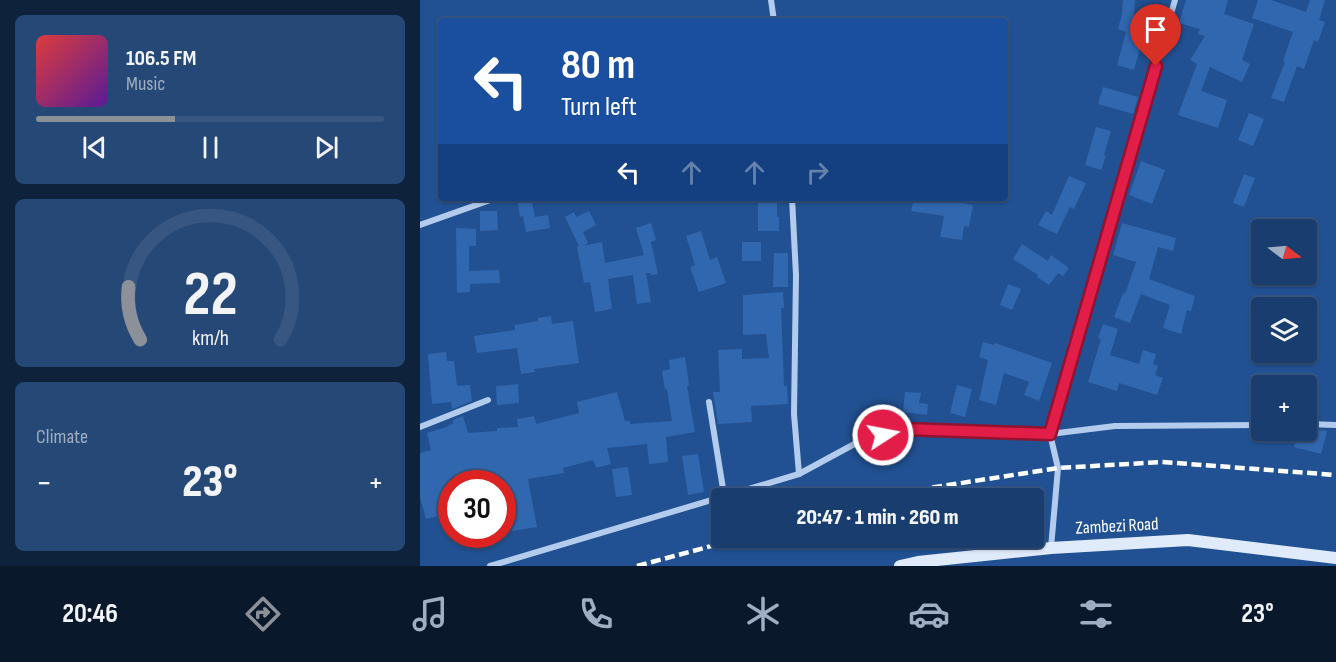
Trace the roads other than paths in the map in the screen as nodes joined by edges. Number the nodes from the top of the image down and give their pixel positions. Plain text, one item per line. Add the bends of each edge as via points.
1 (771, 0) edge
2 (1175, 0) edge
3 (774, 18) edge
4 (488, 201) edge
5 (792, 201) edge
6 (420, 225) edge
7 (488, 400) dead end
8 (709, 402) dead end
9 (1317, 424) edge
10 (1251, 425) edge
11 (1336, 425) edge
12 (420, 427) edge
13 (1050, 434) junction
14 (799, 474) junction
15 (723, 488) edge
16 (749, 488) edge
17 (711, 499) edge
18 (1051, 548) junction
19 (1336, 558) edge
20 (490, 566) edge
21 (900, 566) edge

1 - 3 street
2 - 13 street
4 - 6 street
5 - 14 street via 796,275 794,414
7 - 12 street
8 - 15 street
9 - 11 street
10 - 13 street via 1115,426
13 - 14 street via 905,429 861,441
13 - 18 street via 1058,468
14 - 16 street
17 - 20 street
18 - 19 main road, Zambezi Road via 1188,540
18 - 21 main road, Zambezi Road

